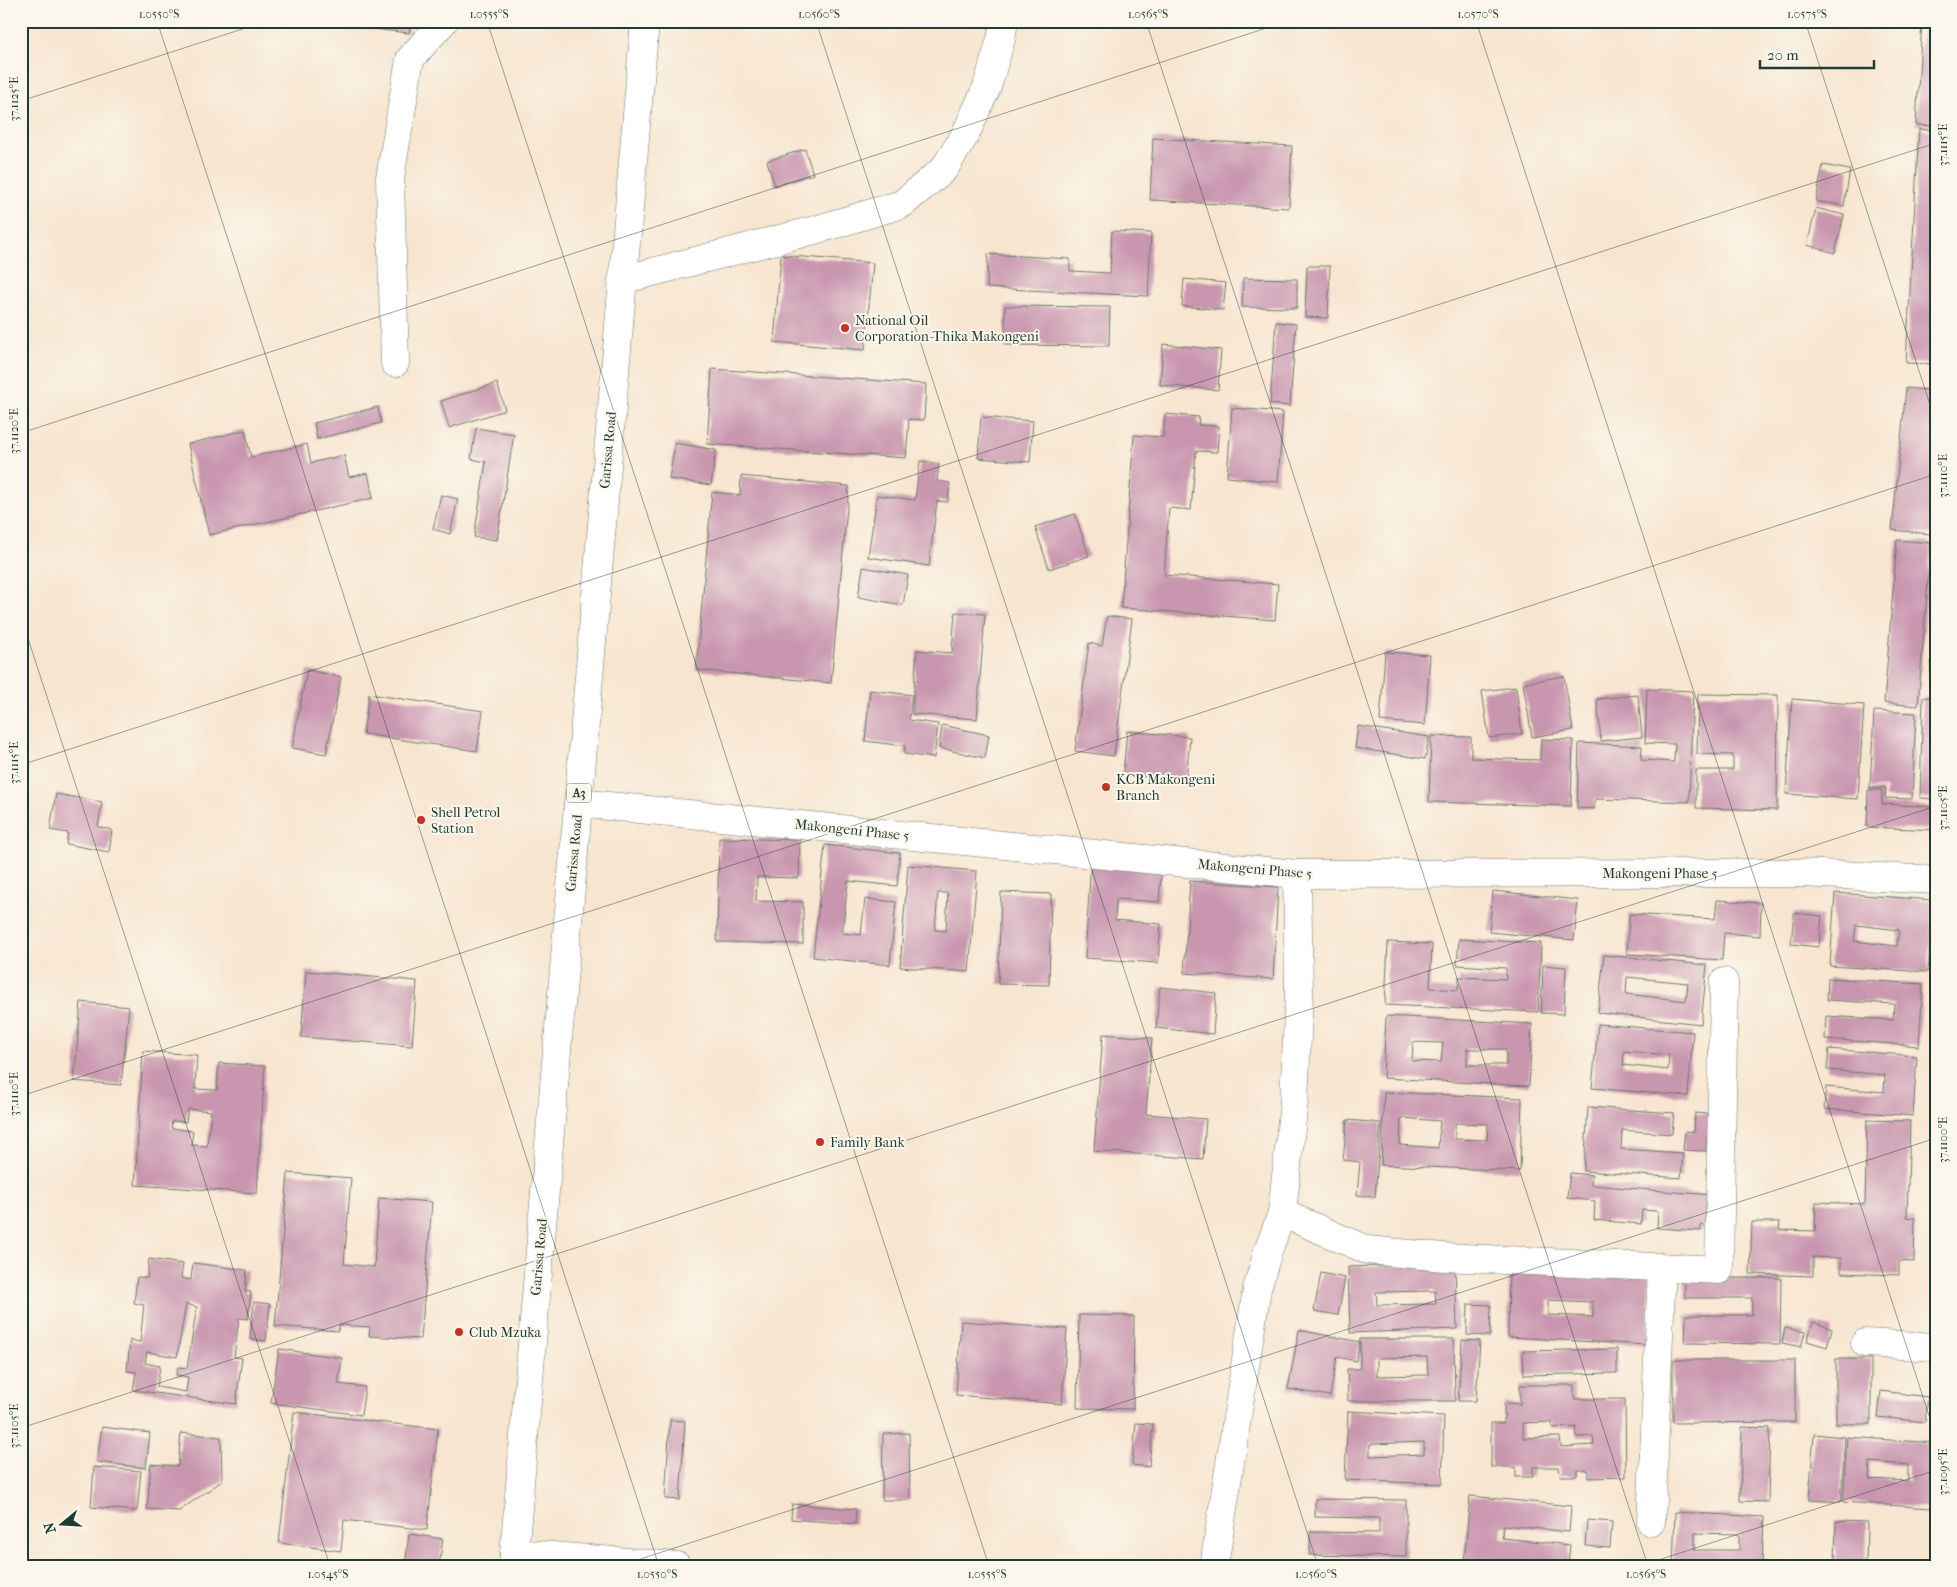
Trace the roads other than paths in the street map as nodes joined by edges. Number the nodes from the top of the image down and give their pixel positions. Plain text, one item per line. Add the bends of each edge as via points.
1 (444, 21) edge
2 (645, 21) edge
3 (1004, 21) edge
4 (622, 280) junction
5 (395, 363) dead end
6 (578, 803) junction
7 (1296, 874) junction
8 (1936, 880) edge
9 (1724, 982) dead end
10 (1282, 1213) junction
11 (1662, 1267) junction
12 (1865, 1342) dead end
13 (1936, 1347) edge
14 (1651, 1522) dead end
15 (513, 1559) edge
16 (677, 1566) edge
17 (1214, 1566) edge

1 - 5 main road via 410,59 390,178
2 - 4 main road, Garissa Road / A3
3 - 4 main road via 1002,39 987,87 965,135 944,169 902,204
4 - 6 main road, Garissa Road / A3
6 - 7 main road, Makongeni Phase 5
6 - 15 main road, Garissa Road / A3
7 - 8 main road, Makongeni Phase 5 via 1802,873
7 - 10 main road via 1299,994 1294,1101
9 - 11 main road via 1719,1270
10 - 11 main road via 1367,1250 1444,1257
10 - 17 main road via 1256,1297
11 - 14 main road
12 - 13 main road
15 - 16 main road

